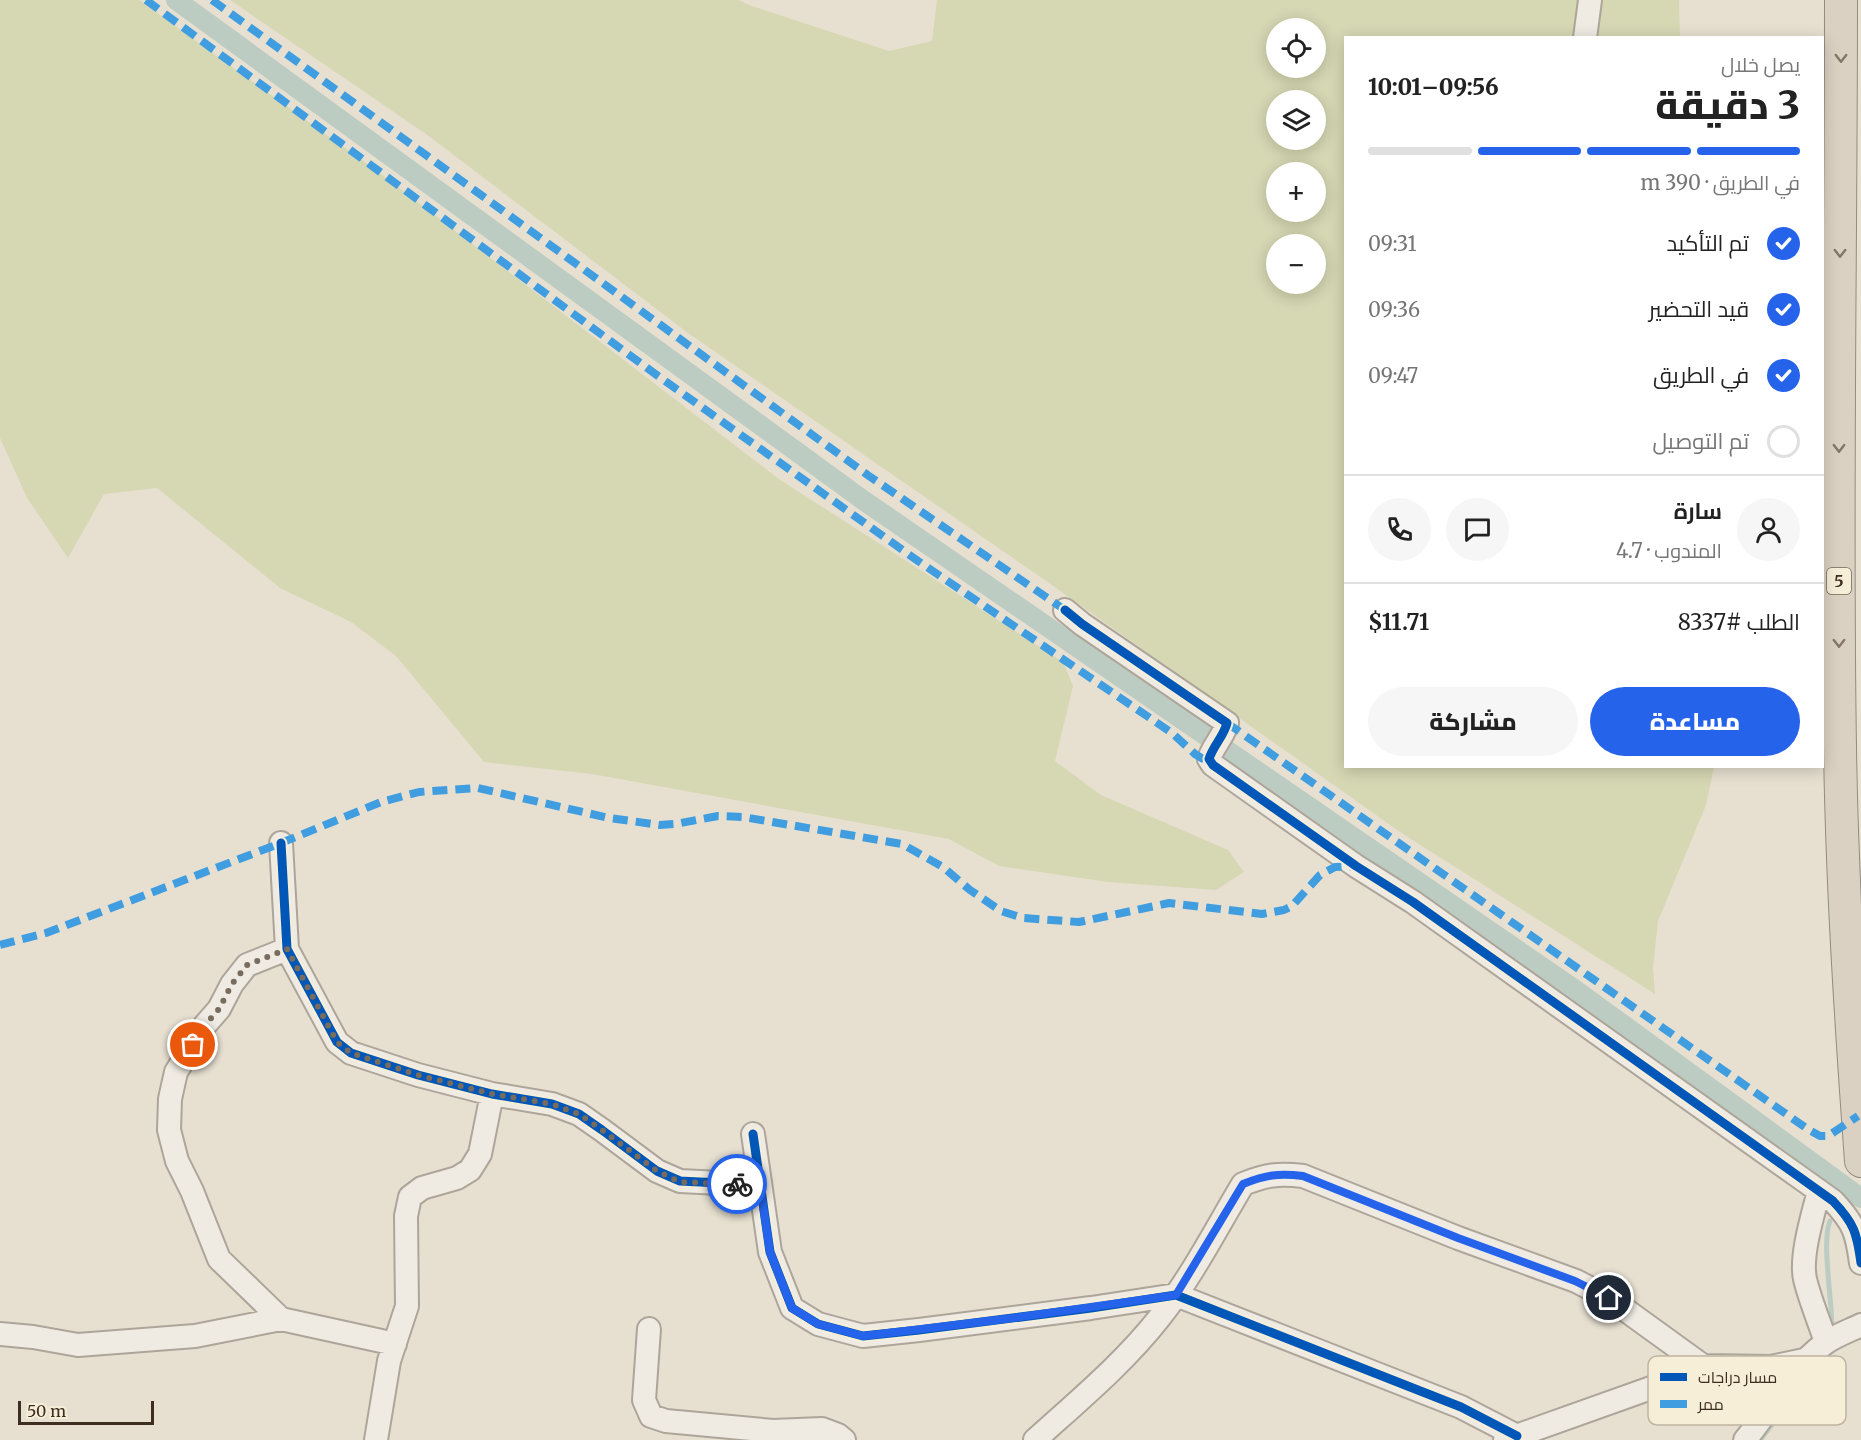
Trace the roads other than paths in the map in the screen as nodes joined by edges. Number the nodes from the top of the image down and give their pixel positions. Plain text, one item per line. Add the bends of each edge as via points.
1 (1590, 0) edge
2 (1842, 0) edge
3 (1585, 36) edge
4 (1065, 610) dead end
5 (281, 843) dead end
6 (1853, 895) edge
7 (287, 949) junction
8 (492, 1094) junction
9 (753, 1134) dead end
10 (1861, 1161) edge
11 (760, 1185) junction
12 (1819, 1191) junction
13 (1861, 1263) edge
14 (1176, 1295) junction
15 (281, 1319) junction
16 (649, 1329) dead end
17 (1844, 1333) edge
18 (0, 1334) edge
19 (395, 1344) junction
20 (1688, 1356) edge
21 (1810, 1356) edge
22 (1648, 1389) edge
23 (1757, 1425) edge
24 (1511, 1438) edge
25 (376, 1440) edge
26 (844, 1440) edge
27 (1035, 1440) edge
28 (1745, 1440) edge

1 - 3 street
2 -> 6 highway, 5 via 1840,748
4 - 12 street via 1227,723 1209,759 1213,765
5 - 7 street
6 - 10 highway, 5
7 - 8 street via 337,1042 351,1053
7 - 15 street via 247,965 205,1025 176,1072 169,1130 177,1161 219,1259
8 - 11 street via 552,1104 579,1114 657,1171 680,1182
8 - 19 street via 480,1154 470,1170 422,1188 410,1197 406,1215 407,1306
9 - 11 street
11 - 14 street via 770,1252 792,1308 818,1324 863,1336
12 - 13 street via 1849,1218
12 - 17 street via 1810,1223 1804,1277
14 - 20 street via 1243,1184 1282,1173 1303,1176 1575,1281 1609,1298
14 - 24 street via 1461,1407
14 - 27 street via 1132,1349
15 - 18 street via 195,1336 78,1345
15 - 19 street
16 - 26 street via 644,1400 651,1416 666,1421 773,1431 822,1429
17 - 21 street
19 - 25 street
22 - 24 street
23 - 28 street

